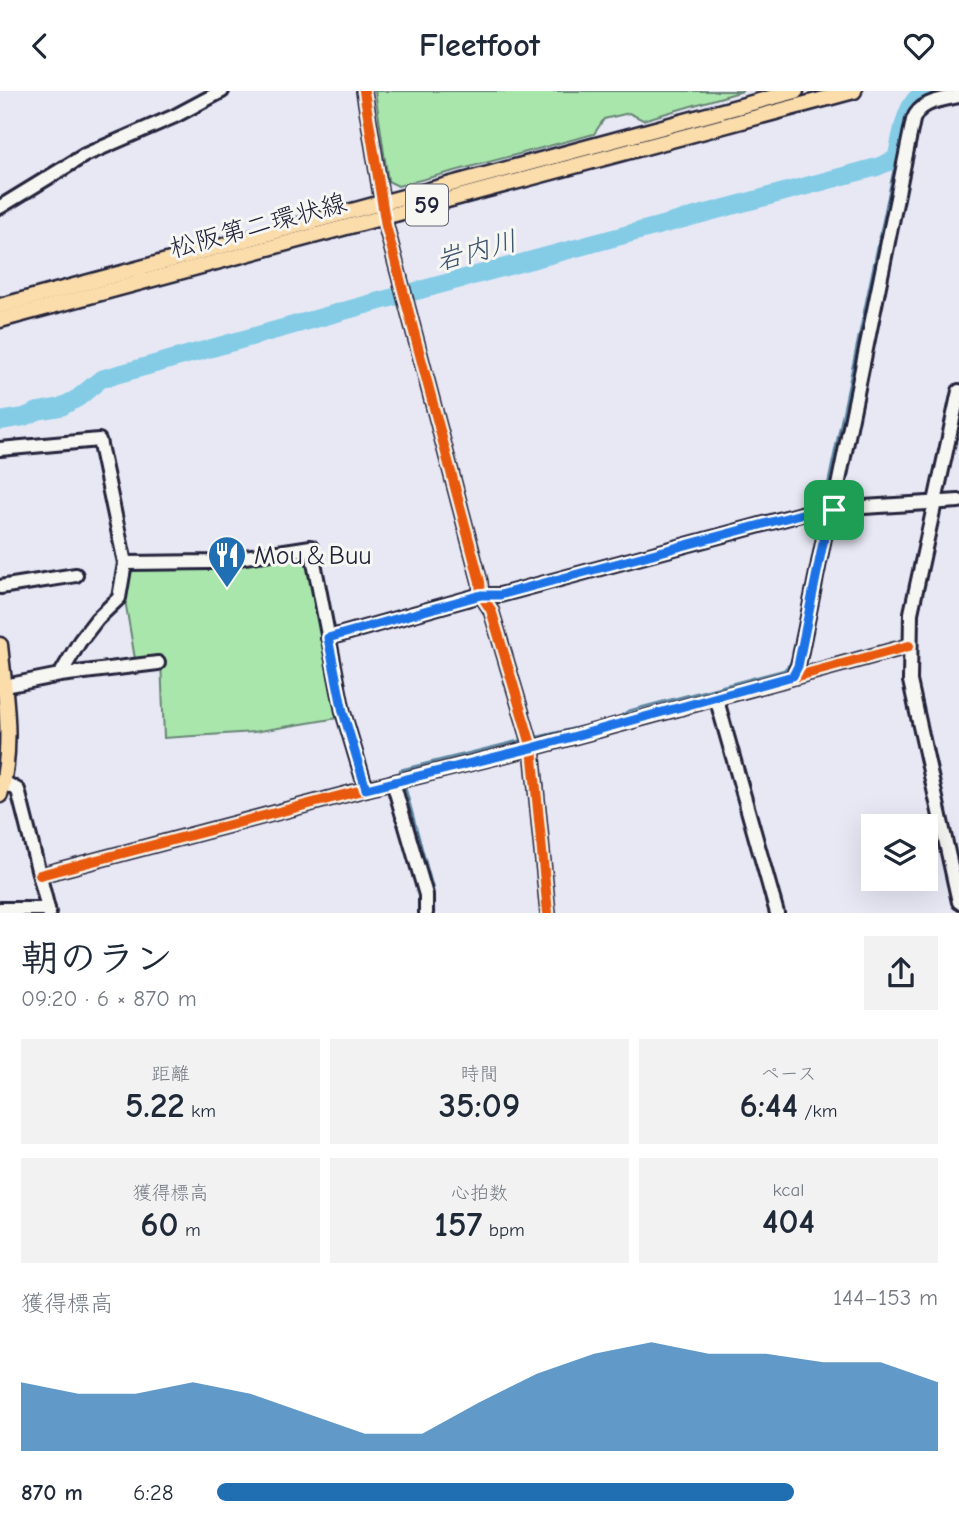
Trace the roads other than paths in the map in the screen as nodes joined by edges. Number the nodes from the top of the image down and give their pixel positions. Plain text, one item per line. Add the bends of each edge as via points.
1 (222, 91) edge
2 (364, 91) edge
3 (796, 91) edge
4 (855, 91) edge
5 (959, 96) edge
6 (0, 207) edge
7 (383, 210) junction
8 (0, 306) edge
9 (0, 320) edge
10 (959, 391) edge
11 (0, 449) edge
12 (959, 501) edge
13 (935, 503) junction
14 (826, 510) junction
15 (125, 563) junction
16 (76, 575) dead end
17 (0, 587) edge
18 (481, 595) junction
19 (328, 638) junction
20 (0, 645) edge
21 (909, 646) junction
22 (158, 663) dead end
23 (60, 675) junction
24 (793, 676) junction
25 (5, 685) junction
26 (716, 697) junction
27 (531, 741) junction
28 (400, 780) junction
29 (2, 789) edge
30 (366, 789) junction
31 (40, 875) junction
32 (959, 902) edge
33 (0, 909) edge
34 (48, 911) edge
35 (426, 912) edge
36 (548, 912) edge
37 (777, 912) edge

1 - 6 street via 85,155
2 - 7 street
3 - 7 main road, 松阪第二環状線 / 59
4 - 7 main road, 松阪第二環状線 / 59
5 - 14 street via 927,103 913,120
7 - 8 main road, 松阪第二環状線 / 59
7 - 9 main road, 松阪第二環状線 / 59
7 - 18 street
10 - 13 street
11 - 15 street via 99,440
12 - 13 street
13 - 14 street
13 - 21 street via 911,613
14 - 18 street via 500,595
14 - 24 street
15 - 19 street via 212,562 311,547
15 - 23 street via 119,598 80,641
16 - 17 street
18 - 19 street
18 - 27 street via 491,610
19 - 30 street via 343,712
20 - 25 main road
21 - 24 street
21 - 32 street via 910,681
22 - 23 street
23 - 25 street
24 - 26 street
25 - 29 main road via 7,762
26 - 27 street
26 - 37 street
27 - 28 street
27 - 36 street
28 - 30 street
28 - 35 street
29 - 31 street via 18,790
30 - 31 street
31 - 34 street
33 - 34 street

